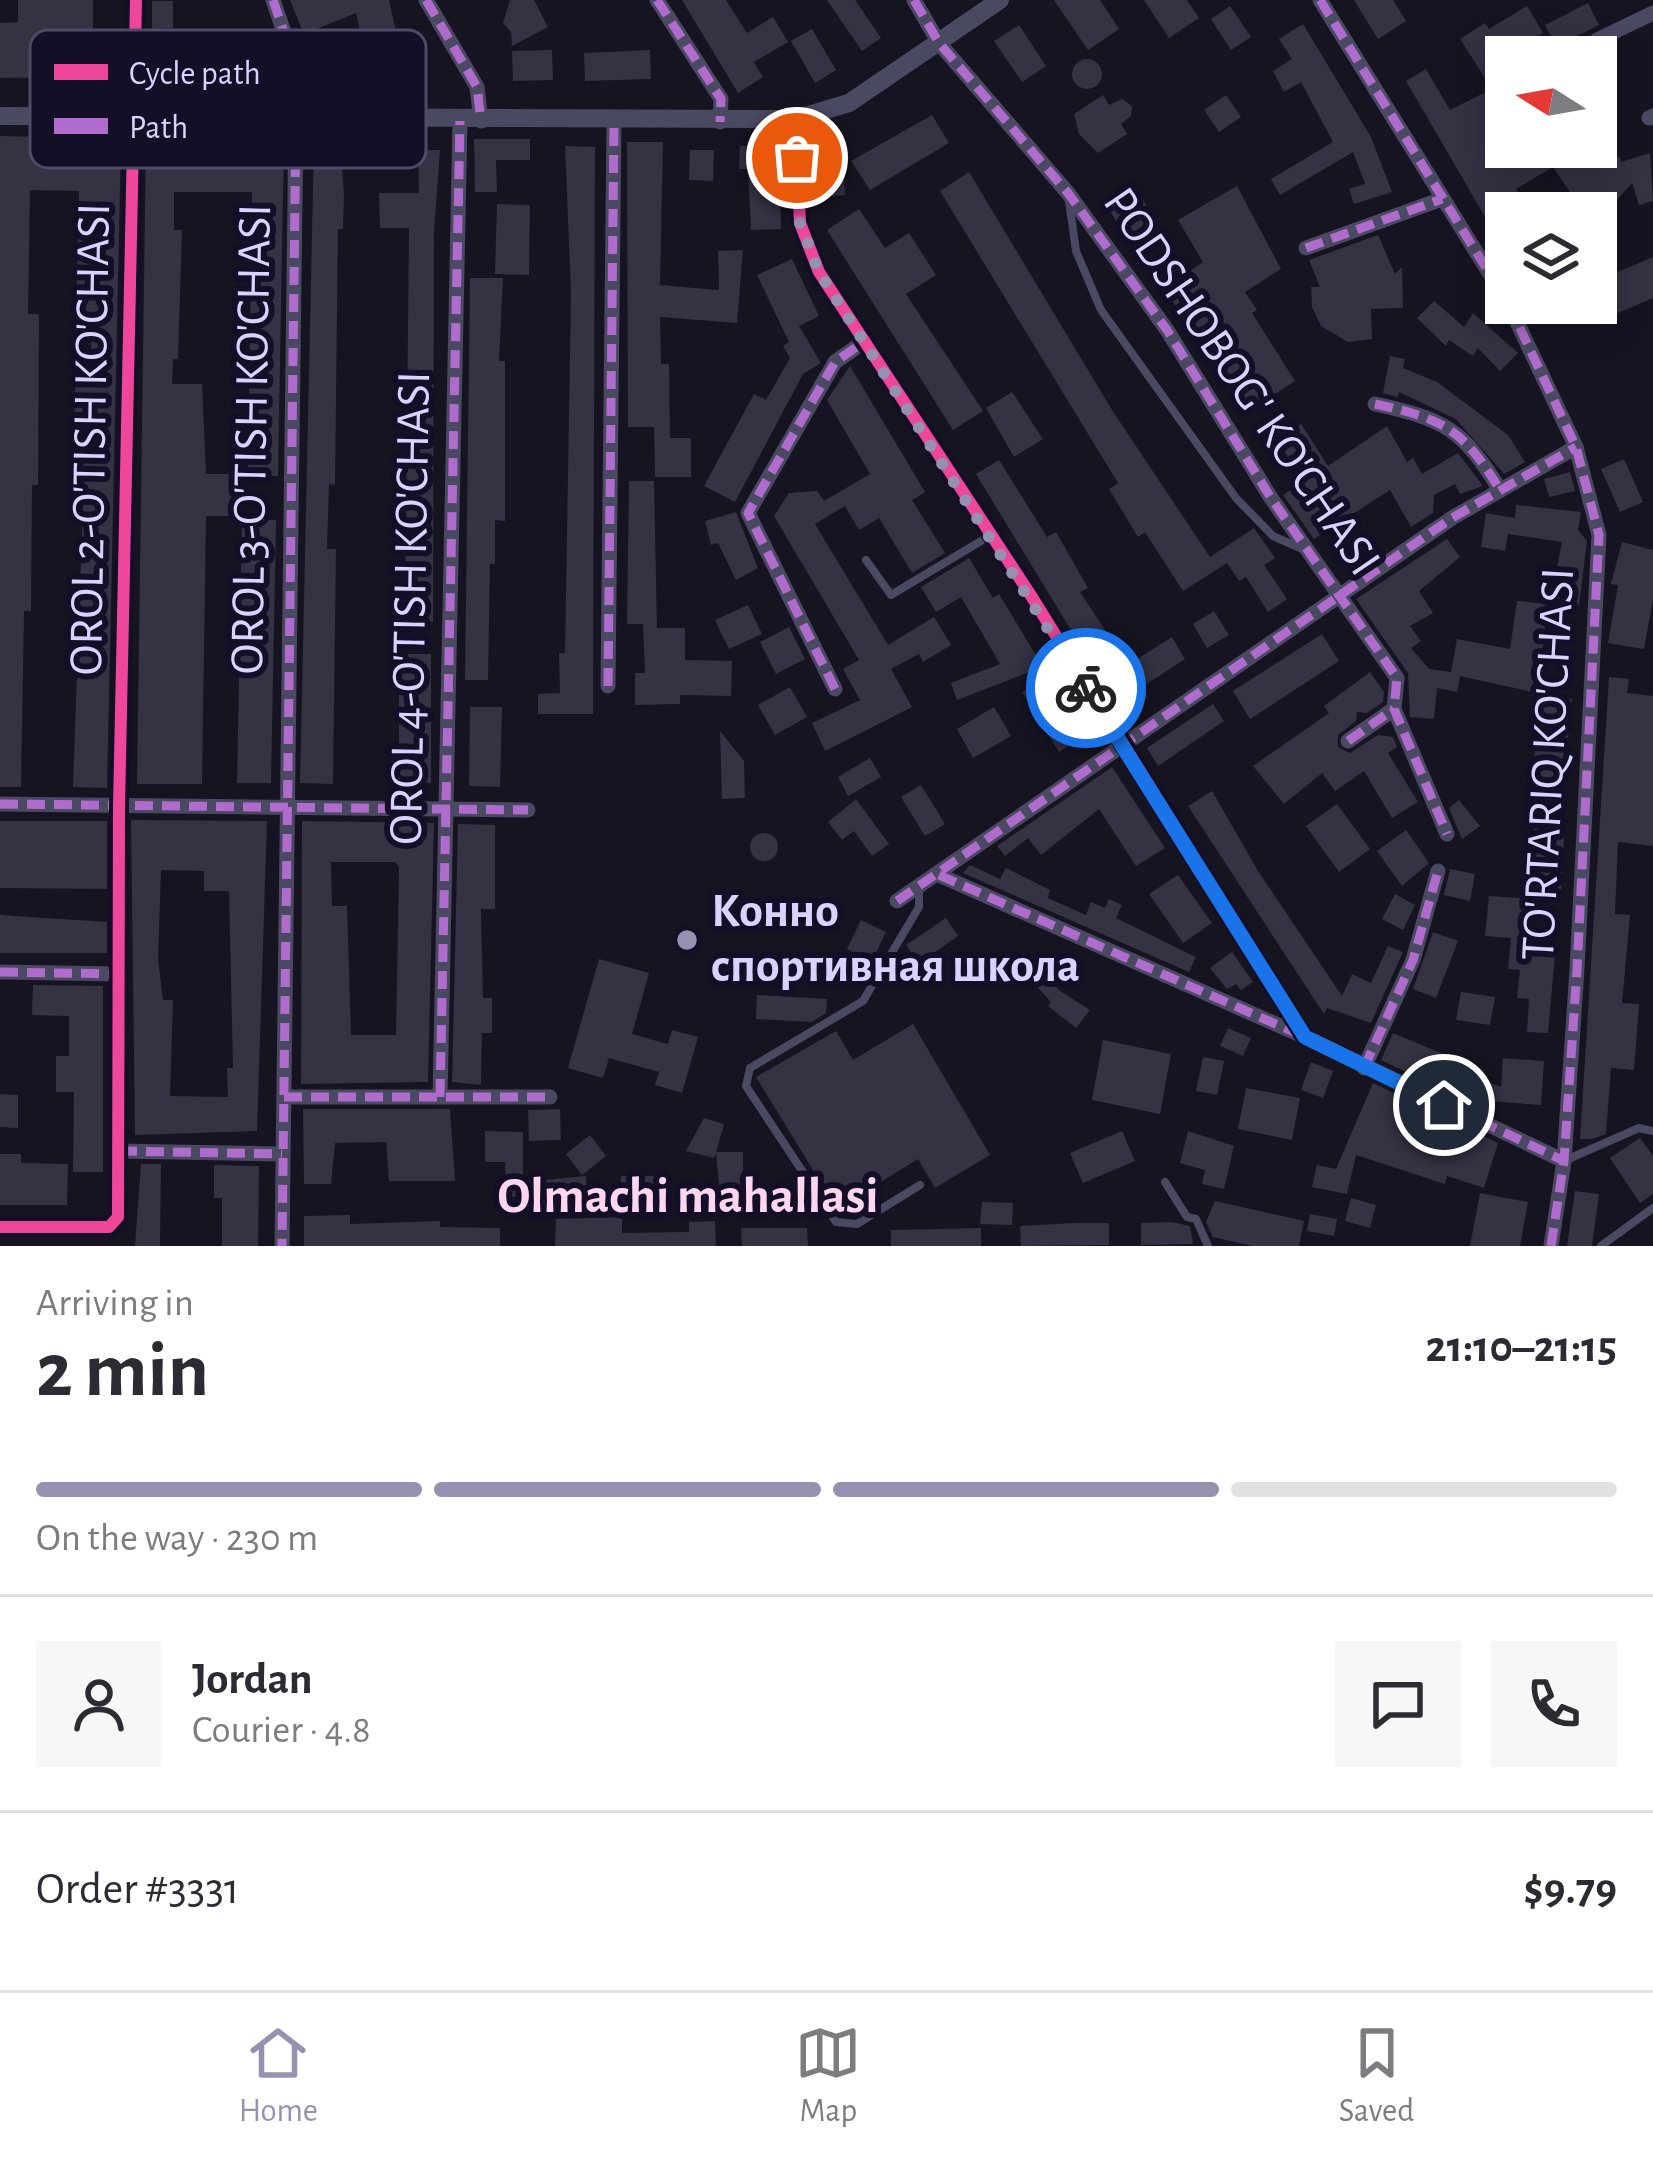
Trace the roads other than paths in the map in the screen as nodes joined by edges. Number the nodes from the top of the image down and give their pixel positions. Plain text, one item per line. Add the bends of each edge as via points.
1 (136, 0) edge
2 (273, 0) edge
3 (426, 0) edge
4 (657, 0) edge
5 (914, 0) edge
6 (1000, 0) edge
7 (1320, 0) edge
8 (1653, 13) edge
9 (135, 30) edge
10 (284, 30) edge
11 (1605, 36) edge
12 (939, 43) junction
13 (0, 116) edge
14 (30, 116) edge
15 (796, 119) junction
16 (426, 120) edge
17 (471, 121) junction
18 (614, 122) junction
19 (721, 122) junction
20 (133, 168) edge
21 (295, 168) edge
22 (1068, 194) junction
23 (1442, 199) junction
24 (1306, 248) dead end
25 (1485, 267) edge
26 (1517, 324) edge
27 (862, 343) junction
28 (1375, 404) dead end
29 (1576, 447) junction
30 (1500, 490) junction
31 (992, 534) junction
32 (1307, 552) junction
33 (866, 560) dead end
34 (1339, 598) junction
35 (608, 686) dead end
36 (835, 689) dead end
37 (1394, 709) junction
38 (1348, 741) dead end
39 (1119, 744) junction
40 (0, 804) edge
41 (119, 807) junction
42 (285, 809) junction
43 (528, 810) dead end
44 (446, 811) junction
45 (1447, 834) dead end
46 (1438, 872) dead end
47 (939, 875) junction
48 (919, 890) junction
49 (897, 902) dead end
50 (0, 972) edge
51 (118, 974) junction
52 (1305, 1037) junction
53 (1364, 1067) junction
54 (284, 1097) junction
55 (440, 1097) junction
56 (550, 1097) dead end
57 (1653, 1131) edge
58 (119, 1151) junction
59 (283, 1154) junction
60 (1564, 1161) junction
61 (1165, 1182) dead end
62 (920, 1185) dead end
63 (1653, 1208) edge
64 (0, 1227) edge
65 (282, 1246) edge
66 (1208, 1246) edge
67 (1551, 1246) edge
68 (1601, 1246) edge

1 - 9 street, OROL 2-O'TISH KO'CHASI
2 - 10 street, OROL 3-O'TISH KO'CHASI
3 - 17 street, OROL 4-O'TISH KO'CHASI via 477,87
4 - 19 street via 721,99
5 - 12 street, PODSHOBOG' KO'CHASI
6 - 12 street
7 - 23 street, TO'RTARIQ KO'CHASI
8 - 11 street
12 - 15 street via 849,103
12 - 22 street, PODSHOBOG' KO'CHASI
13 - 14 street
15 - 19 street
15 - 27 street via 800,223
16 - 17 street
17 - 18 street
17 - 44 street, OROL 4-O'TISH KO'CHASI
18 - 19 street
18 - 35 street
20 - 41 street, OROL 2-O'TISH KO'CHASI
21 - 42 street, OROL 3-O'TISH KO'CHASI
22 - 32 street, PODSHOBOG' KO'CHASI via 1167,330
22 - 32 lane via 1076,250 1101,310 1236,498 1273,536
23 - 24 street
23 - 25 street, TO'RTARIQ KO'CHASI
26 - 29 street, TO'RTARIQ KO'CHASI
27 - 31 street
27 - 36 street via 835,362 748,513
28 - 30 street via 1434,417 1474,446
29 - 30 street
29 - 60 street, TO'RTARIQ KO'CHASI via 1599,552
30 - 34 street
31 - 33 lane via 890,595
31 - 39 street
32 - 34 street, PODSHOBOG' KO'CHASI
34 - 37 street, PODSHOBOG' KO'CHASI via 1397,678
34 - 39 street
37 - 38 street
37 - 45 street, PODSHOBOG' KO'CHASI
39 - 47 street
39 - 52 street
40 - 41 street
41 - 42 street
41 - 51 street, OROL 2-O'TISH KO'CHASI
42 - 44 street
42 - 54 street, OROL 3-O'TISH KO'CHASI
43 - 44 street
44 - 55 street, OROL 4-O'TISH KO'CHASI
46 - 53 street via 1414,960
47 - 48 street
47 - 52 street
48 - 49 street
48 - 62 lane via 919,907 863,1001 750,1068 746,1086 836,1222 857,1224
50 - 51 street
51 - 58 street, OROL 2-O'TISH KO'CHASI
52 - 53 street
53 - 60 street
54 - 55 street
54 - 59 street, OROL 3-O'TISH KO'CHASI
55 - 56 street
57 - 60 lane via 1639,1128
58 - 59 street
58 - 64 street, OROL 2-O'TISH KO'CHASI via 118,1217 109,1227
59 - 65 street, OROL 3-O'TISH KO'CHASI
60 - 67 street, TO'RTARIQ KO'CHASI
61 - 66 lane
63 - 68 lane

